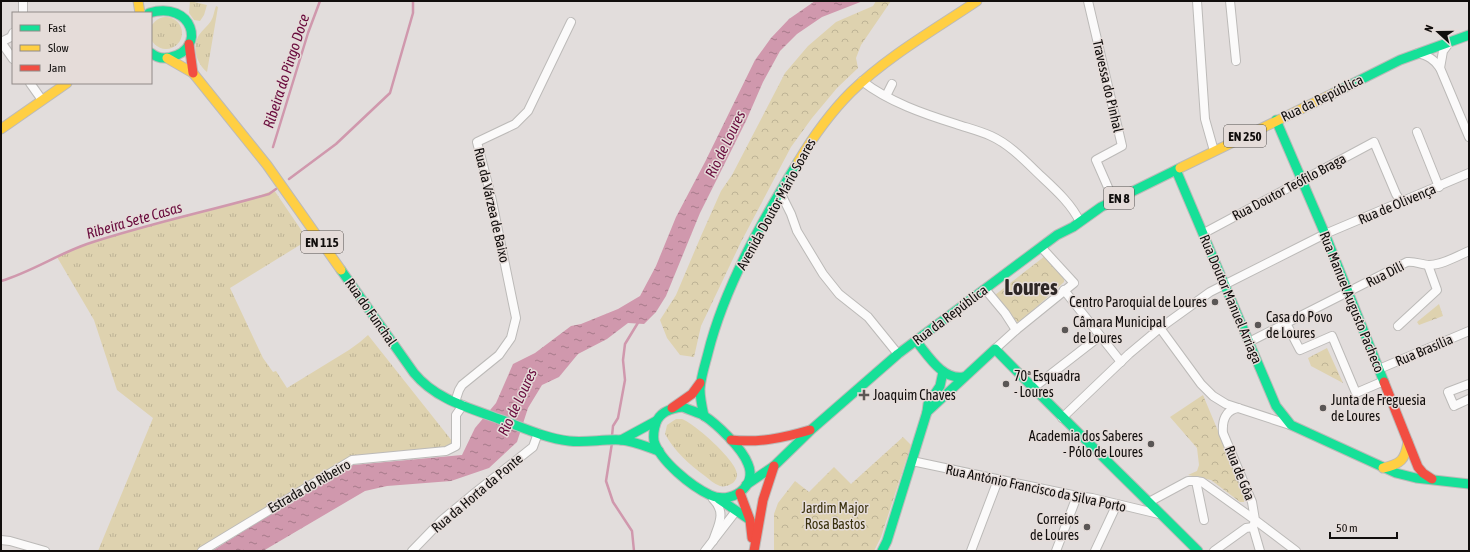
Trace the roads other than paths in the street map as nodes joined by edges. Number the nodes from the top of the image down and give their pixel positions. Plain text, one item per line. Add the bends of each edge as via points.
1 (23, 1) edge
2 (138, 1) edge
3 (977, 1) edge
4 (1088, 1) edge
5 (1197, 1) edge
6 (1230, 1) edge
7 (164, 4) edge
8 (23, 12) edge
9 (140, 12) edge
10 (151, 12) edge
11 (571, 22) dead end
12 (12, 34) edge
13 (1469, 35) edge
14 (1, 42) edge
15 (1449, 42) junction
16 (189, 44) junction
17 (1418, 53) junction
18 (152, 54) edge
19 (12, 58) edge
20 (167, 58) junction
21 (1236, 61) dead end
22 (1440, 68) junction
23 (193, 73) junction
24 (862, 81) junction
25 (31, 84) edge
26 (66, 84) edge
27 (892, 84) dead end
28 (886, 96) junction
29 (42, 100) junction
30 (1276, 120) junction
31 (1, 129) edge
32 (1417, 132) dead end
33 (1469, 137) edge
34 (1214, 151) junction
35 (1176, 170) junction
36 (1469, 174) edge
37 (1301, 180) junction
38 (1439, 187) junction
39 (780, 192) junction
40 (1114, 201) junction
41 (1401, 202) junction
42 (1080, 222) junction
43 (1204, 233) junction
44 (1325, 234) junction
45 (1041, 247) junction
46 (1469, 252) edge
47 (1428, 265) junction
48 (1226, 285) junction
49 (984, 289) junction
50 (1064, 290) junction
51 (1348, 293) junction
52 (1286, 323) junction
53 (1398, 326) dead end
54 (1160, 328) junction
55 (1016, 330) junction
56 (1469, 331) edge
57 (1100, 336) junction
58 (916, 341) junction
59 (1249, 342) junction
60 (995, 349) junction
61 (898, 354) junction
62 (1121, 362) junction
63 (1379, 369) junction
64 (943, 372) junction
65 (963, 377) junction
66 (1384, 381) junction
67 (700, 383) junction
68 (1469, 384) edge
69 (1033, 388) junction
70 (1469, 399) edge
71 (459, 404) junction
72 (672, 408) junction
73 (1238, 408) junction
74 (927, 412) junction
75 (704, 416) junction
76 (1062, 418) junction
77 (656, 421) junction
78 (1291, 425) junction
79 (812, 429) junction
80 (538, 433) junction
81 (621, 440) junction
82 (731, 440) junction
83 (1409, 441) junction
84 (658, 451) junction
85 (912, 461) junction
86 (774, 466) junction
87 (1383, 468) junction
88 (1432, 479) junction
89 (998, 480) junction
90 (1196, 481) junction
91 (1469, 484) edge
92 (746, 485) junction
93 (740, 493) junction
94 (709, 496) junction
95 (1077, 496) junction
96 (720, 499) junction
97 (1149, 502) junction
98 (1117, 504) junction
99 (736, 511) junction
100 (1161, 514) junction
101 (750, 520) junction
102 (1204, 520) dead end
103 (1254, 523) junction
104 (1, 540) edge
105 (713, 541) junction
106 (45, 551) edge
107 (202, 551) edge
108 (412, 551) edge
109 (706, 551) edge
110 (754, 551) edge
111 (882, 551) edge
112 (971, 551) edge
113 (1056, 551) edge
114 (1095, 551) edge
115 (1198, 551) edge
116 (1214, 551) edge
117 (1260, 551) edge
118 (1296, 551) edge

1 - 8 street
2 - 9 main road
3 - 24 main road, Avenida Doutor Mário Soares via 894,56
4 - 40 street, Travessa do Pinhal via 1122,146 1096,160
5 - 34 street via 1205,118
6 - 21 street
7 - 10 main road
7 - 16 main road via 178,9 189,20 192,36
11 - 71 street, Rua da Várzea de Baixo via 528,112 515,124 477,142 516,318 511,338 499,355 462,385 459,390
12 - 14 street
13 - 15 main road, Rua da República / EN 250
14 - 19 street
15 - 17 main road, Rua da República / EN 250
15 - 22 street
16 - 20 main road via 184,52
16 - 23 main road
17 - 22 street via 1435,60
17 - 30 main road, Rua da República / EN 250
18 - 20 main road, Rua do Funchal
20 - 23 main road, Rua do Funchal
22 - 33 street
23 - 71 main road, Rua do Funchal / EN 115 via 279,180 415,375 432,390
24 - 28 street
24 - 39 main road, Avenida Doutor Mário Soares via 821,126
25 - 29 street
26 - 29 main road
27 - 28 street
28 - 42 street via 1003,143 1052,186 1075,212
29 - 31 main road
30 - 34 main road, Rua da República / EN 250
30 - 37 main road, Rua Manuel Augusto Pacheco / EN 250
32 - 38 street
34 - 35 main road, Rua da República / EN 250
35 - 40 main road, Rua da República / EN 8
35 - 43 main road, Rua Doutor Manuel Arriaga
36 - 38 street, Rua de Olivença
37 - 41 street, Rua Doutor Teófilo Braga via 1374,142
37 - 43 street, Rua Doutor Teófilo Braga
37 - 44 main road, Rua Manuel Augusto Pacheco / EN 250
38 - 41 street, Rua de Olivença
39 - 61 street via 814,261 839,294 868,317
39 - 67 main road, Avenida Doutor Mário Soares via 723,304 714,326
40 - 42 main road, Rua da República / EN 8
41 - 44 street, Rua de Olivença
42 - 45 main road, Rua da República / EN 8
43 - 48 main road, Rua Doutor Manuel Arriaga
44 - 48 street, Rua de Olivença
44 - 51 main road, Rua Manuel Augusto Pacheco / EN 250
45 - 49 main road, Rua da República / EN 8
45 - 50 street via 1074,283
46 - 47 street, Rua Díli
47 - 51 street, Rua Díli via 1415,261 1407,262
47 - 53 street via 1438,290
48 - 54 street, Rua de Olivença via 1207,294
48 - 59 main road, Rua Doutor Manuel Arriaga
49 - 55 street
49 - 58 main road, Rua da República / EN 8
50 - 55 street
50 - 57 street
51 - 52 street, Rua Díli
51 - 63 main road, Rua Manuel Augusto Pacheco / EN 250
52 - 59 street, Rua Díli
52 - 66 street via 1300,350 1332,336 1356,393
54 - 62 street, Rua de Olivença
54 - 73 street via 1205,388 1213,396
55 - 60 street
56 - 63 street, Rua Brasília
57 - 62 street
57 - 69 street
58 - 61 main road, Rua da República / EN 8
58 - 64 main road
59 - 78 main road, Rua Doutor Manuel Arriaga via 1276,406
60 - 65 main road
60 - 69 main road
61 - 79 main road, Rua da República / EN 8
62 - 76 street, Rua de Olivença
63 - 66 main road, Rua Manuel Augusto Pacheco / EN 250
64 - 65 main road via 955,378
64 - 74 main road via 940,386 928,404
65 - 74 main road
66 - 83 main road, Rua Manuel Augusto Pacheco / EN 250
67 - 72 main road, Avenida Doutor Mário Soares via 692,394
67 - 75 main road, Avenida Doutor Mário Soares
68 - 70 street via 1448,392 1454,406
69 - 76 main road
71 - 80 main road, Rua do Funchal / EN 115
71 - 107 street, Estrada do Ribeiro via 456,415 456,446 446,451 352,460
72 - 75 main road via 683,407
72 - 77 main road, Avenida Doutor Mário Soares
73 - 78 street
73 - 103 street, Rua de Gôa via 1225,416 1223,433 1252,502
74 - 85 main road
75 - 82 main road
76 - 97 main road
77 - 81 main road, Rua do Funchal
77 - 84 main road via 653,431
78 - 87 main road
79 - 82 main road, Rua da República via 776,440
79 - 86 main road, Rua da República
80 - 81 main road, Rua do Funchal / EN 115 via 562,440
80 - 108 street, Rua da Horta da Ponte via 533,447 448,515
81 - 84 main road, Rua do Funchal
82 - 92 main road via 749,465 750,475
83 - 87 main road via 1402,461
83 - 88 main road, Rua Manuel Augusto Pacheco / EN 250 via 1418,467
84 - 94 main road via 682,475
85 - 89 street, Rua António Francisco da Silva Porto
85 - 111 main road
86 - 92 main road, Rua da República
86 - 110 main road via 763,500
87 - 88 main road via 1416,478
88 - 91 main road
89 - 95 street, Rua António Francisco da Silva Porto
89 - 112 street
90 - 97 street via 1188,481
90 - 102 street
90 - 103 street via 1202,482
92 - 93 main road
93 - 96 main road
93 - 101 main road
94 - 96 main road
94 - 105 street via 719,505 721,511 721,519
95 - 98 street, Rua António Francisco da Silva Porto
95 - 113 street
96 - 99 main road
97 - 100 main road
98 - 100 street, Rua António Francisco da Silva Porto
98 - 114 street
99 - 101 main road
99 - 105 street
100 - 115 main road
101 - 110 main road
103 - 116 street
103 - 117 street
103 - 118 street, Rua de Gôa
104 - 106 street
105 - 109 street

